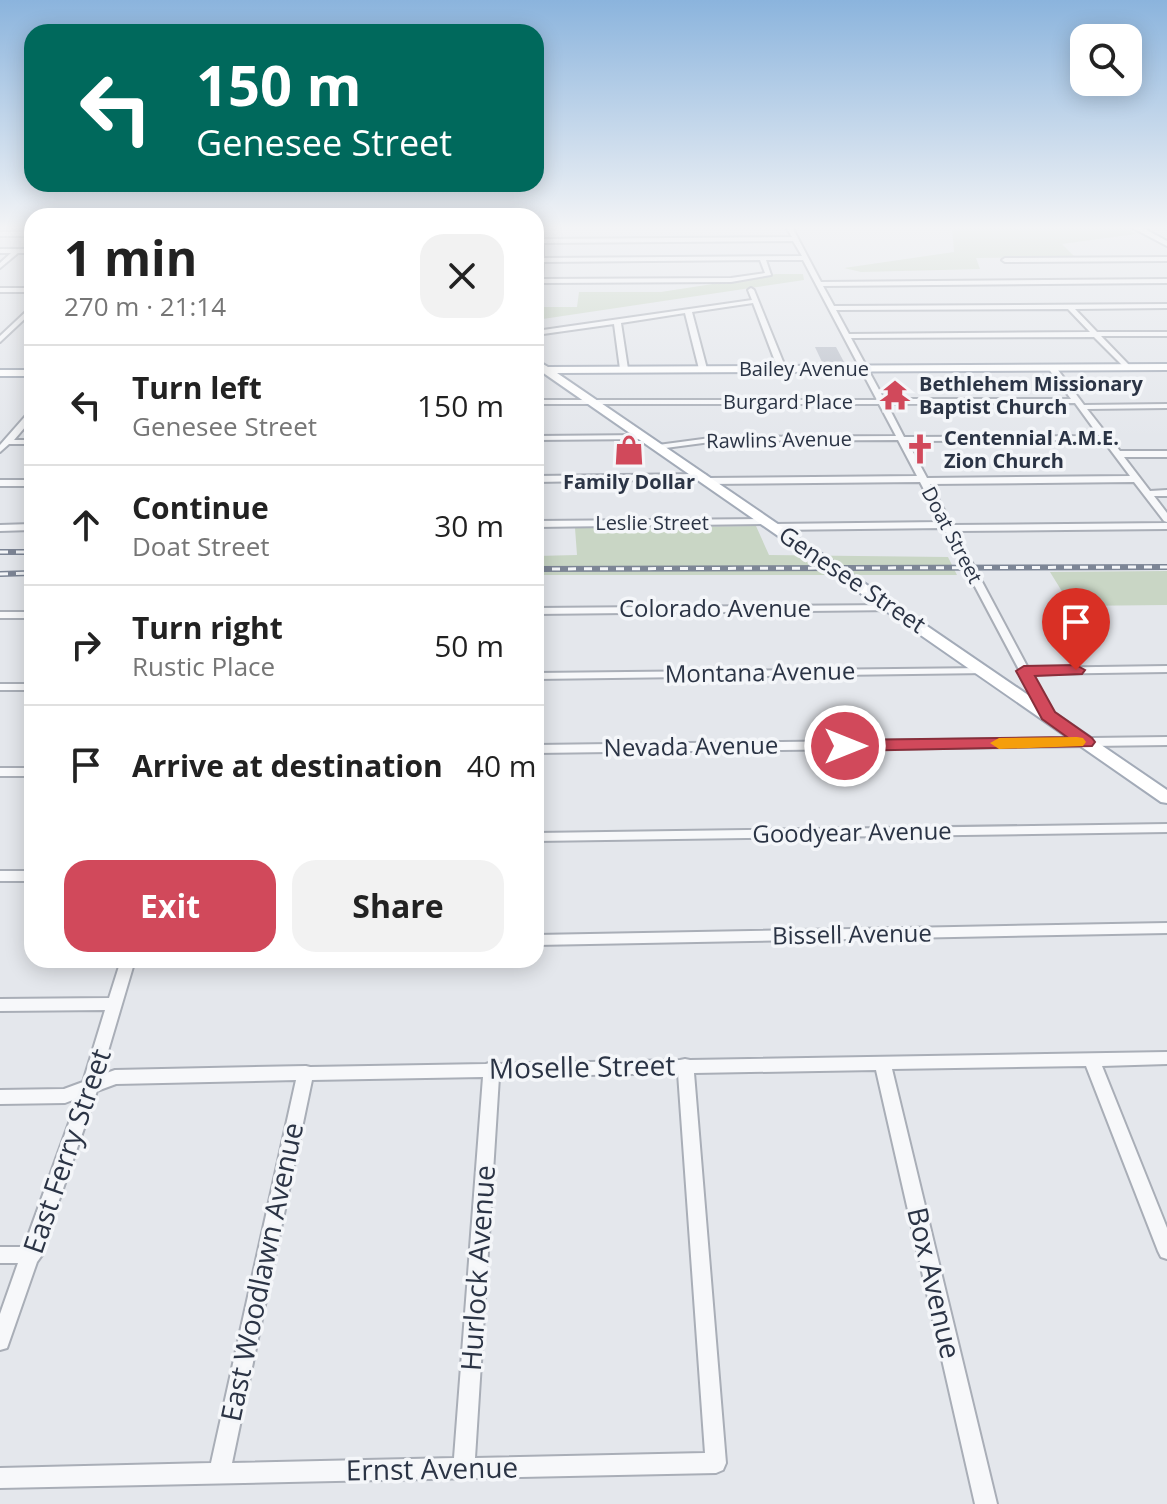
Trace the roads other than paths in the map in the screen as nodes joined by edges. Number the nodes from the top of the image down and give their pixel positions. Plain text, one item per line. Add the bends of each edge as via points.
1 (754, 297) edge
2 (828, 297) edge
3 (755, 301) junction
4 (1167, 306) edge
5 (1070, 307) junction
6 (833, 308) junction
7 (688, 311) junction
8 (24, 316) edge
9 (617, 321) junction
10 (544, 332) edge
11 (1167, 334) edge
12 (1096, 335) junction
13 (847, 336) junction
14 (0, 340) edge
15 (1126, 367) junction
16 (1167, 367) edge
17 (863, 368) junction
18 (1052, 368) junction
19 (624, 369) junction
20 (703, 369) junction
21 (782, 369) junction
22 (544, 370) edge
23 (544, 372) edge
24 (0, 373) edge
25 (24, 373) edge
26 (544, 402) edge
27 (882, 402) junction
28 (594, 403) junction
29 (1079, 404) junction
30 (1167, 406) edge
31 (24, 423) edge
32 (644, 437) junction
33 (544, 438) edge
34 (901, 438) junction
35 (1105, 438) junction
36 (7, 442) junction
37 (24, 442) edge
38 (658, 447) junction
39 (0, 450) edge
40 (1117, 454) junction
41 (1167, 454) edge
42 (544, 479) edge
43 (705, 479) junction
44 (1137, 479) junction
45 (923, 480) junction
46 (0, 483) edge
47 (24, 483) edge
48 (1167, 493) edge
49 (1147, 494) junction
50 (1167, 519) edge
51 (544, 524) edge
52 (771, 524) junction
53 (1167, 526) edge
54 (24, 527) edge
55 (948, 527) junction
56 (0, 528) edge
57 (893, 608) junction
58 (544, 611) edge
59 (0, 615) edge
60 (24, 615) edge
61 (1167, 669) edge
62 (984, 671) junction
63 (1024, 671) junction
64 (544, 676) edge
65 (0, 687) edge
66 (24, 687) edge
67 (1048, 715) junction
68 (1167, 741) edge
69 (1086, 742) junction
70 (544, 749) edge
71 (0, 772) edge
72 (24, 772) edge
73 (1167, 798) edge
74 (1167, 828) edge
75 (544, 837) edge
76 (0, 876) edge
77 (24, 876) edge
78 (1167, 928) edge
79 (544, 940) edge
80 (126, 968) edge
81 (115, 1004) junction
82 (0, 1005) edge
83 (1167, 1058) edge
84 (1091, 1059) junction
85 (882, 1062) junction
86 (685, 1065) junction
87 (492, 1068) junction
88 (306, 1072) junction
89 (90, 1087) junction
90 (0, 1097) edge
91 (1167, 1251) edge
92 (0, 1255) edge
93 (33, 1255) junction
94 (0, 1341) edge
95 (464, 1468) junction
96 (219, 1473) junction
97 (0, 1478) edge
98 (986, 1504) edge

1 - 3 street
2 - 6 street, Doat Street
3 - 7 street
3 - 21 street
4 - 5 street
5 - 6 street
5 - 12 street
6 - 13 street, Doat Street
7 - 9 street
7 - 20 street
8 - 14 street
9 - 10 street
9 - 19 street
11 - 12 street
12 - 13 street
12 - 15 street
13 - 17 street, Doat Street
15 - 16 main road, Bailey Avenue
15 - 18 main road, Bailey Avenue
17 - 18 main road, Bailey Avenue
17 - 21 main road, Bailey Avenue
17 - 27 street, Doat Street
18 - 29 street
19 - 20 main road, Bailey Avenue
19 - 22 main road, Bailey Avenue
20 - 21 main road, Bailey Avenue
23 - 28 main road, Genesee Street
24 - 25 main road
26 - 28 street, Burgard Place
27 - 28 street, Burgard Place
27 - 29 street, Burgard Place
27 - 34 street, Doat Street
28 - 32 main road, Genesee Street
29 - 30 street, Burgard Place
29 - 35 street
31 - 36 street
32 - 33 street
32 - 38 main road, Genesee Street
34 - 35 street, Rawlins Avenue
34 - 38 street, Rawlins Avenue via 718,439
34 - 45 street, Doat Street
35 - 40 street
36 - 37 street
36 - 39 street
38 - 43 main road, Genesee Street
40 - 41 street
40 - 44 street
42 - 43 street
43 - 45 street
43 - 52 main road, Genesee Street
44 - 45 street
44 - 49 street
45 - 55 street, Doat Street
46 - 47 street
48 - 49 street
49 - 50 street
51 - 52 street, Leslie Street
52 - 55 street, Leslie Street
52 - 57 main road, Genesee Street
53 - 55 street, Leslie Street
54 - 56 street
55 - 63 street, Doat Street
57 - 58 street, Colorado Avenue
57 - 62 main road, Genesee Street
59 - 60 street
61 - 63 street
62 - 64 street, Montana Avenue
62 - 67 main road, Genesee Street
63 - 67 street, Doat Street
65 - 66 street
67 - 69 main road, Genesee Street
68 - 69 street, Nevada Avenue
69 - 70 street, Nevada Avenue
69 - 73 main road, Genesee Street
71 - 72 street
74 - 75 street, Goodyear Avenue
76 - 77 street
78 - 79 street, Bissell Avenue
80 - 81 street, East Ferry Street
81 - 82 street
81 - 89 street, East Ferry Street
83 - 84 street, Moselle Street
84 - 85 street, Moselle Street
84 - 91 street
85 - 86 street, Moselle Street
85 - 98 street, Box Avenue
86 - 87 street, Moselle Street
86 - 95 street, Ernst Avenue via 716,1463
87 - 88 street, Moselle Street
87 - 95 street, Hurlock Avenue
88 - 89 street, Moselle Street via 115,1077
88 - 96 street, East Woodlawn Avenue
89 - 90 street, Moselle Street via 65,1096
89 - 93 street, East Ferry Street
92 - 93 street
93 - 94 street, East Ferry Street
95 - 96 street, Ernst Avenue
96 - 97 street, Ernst Avenue

